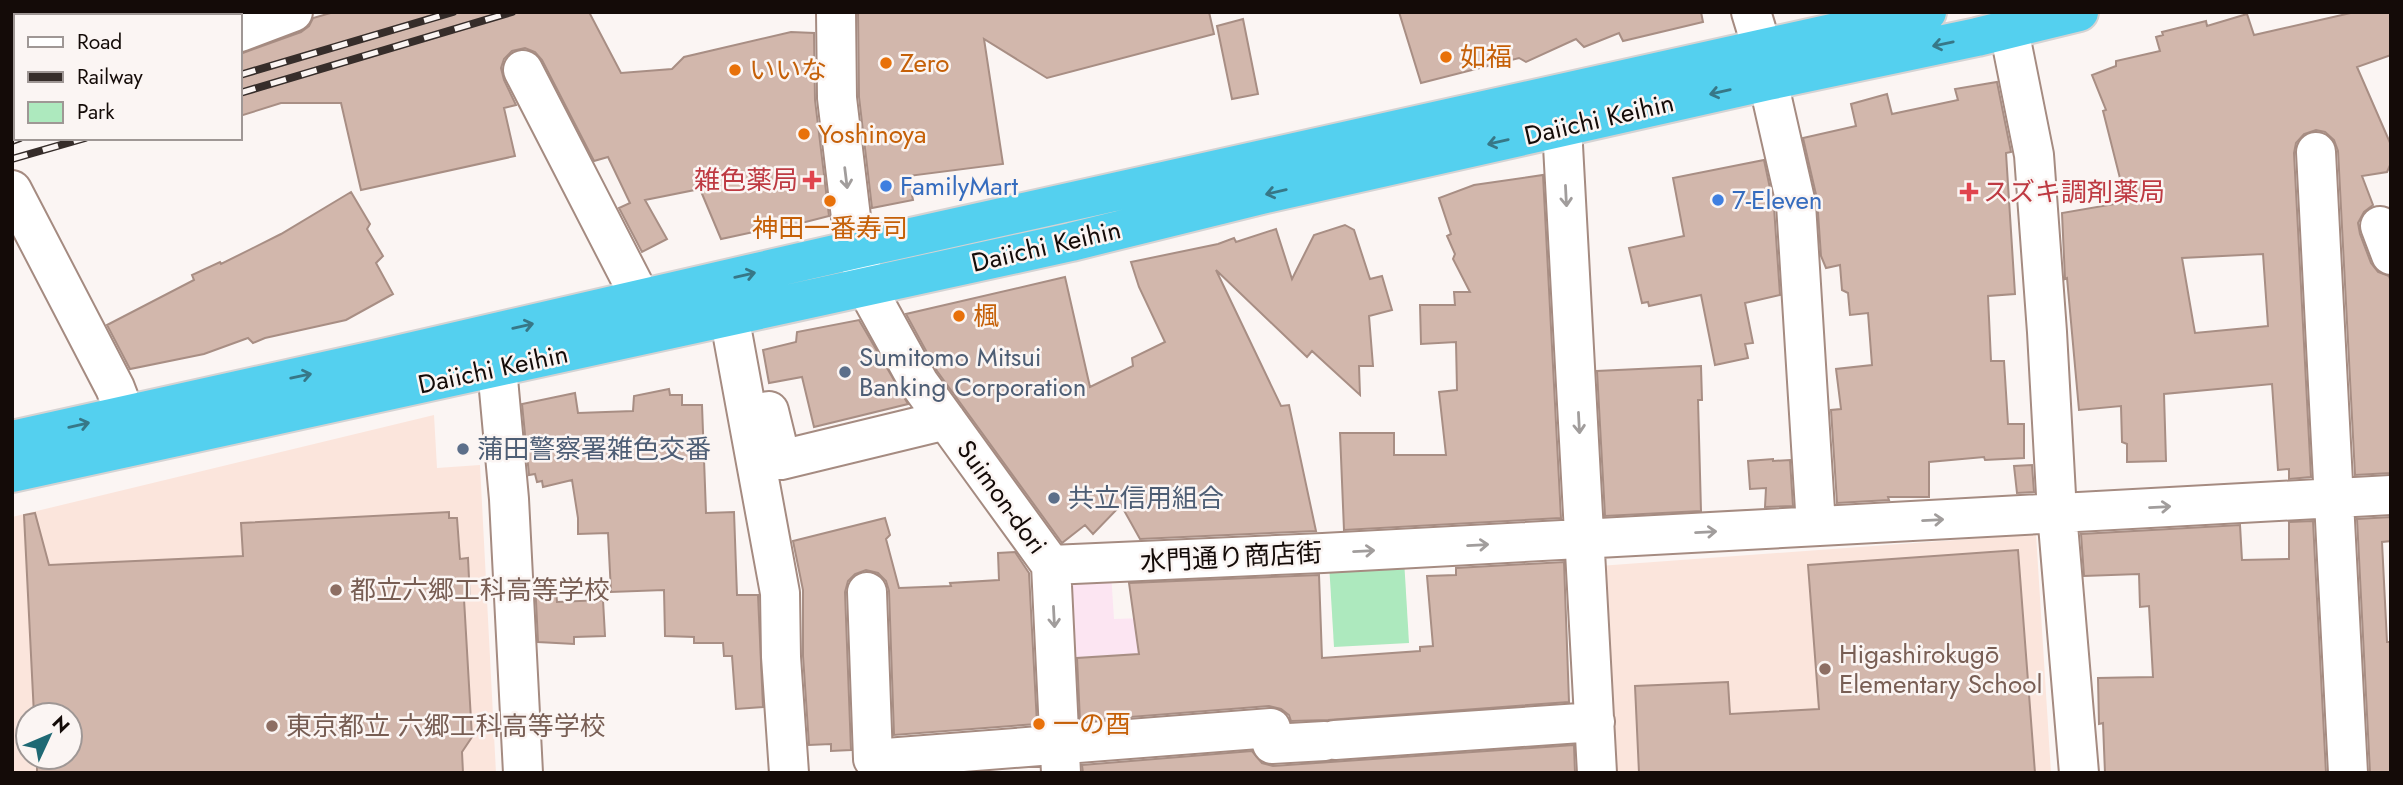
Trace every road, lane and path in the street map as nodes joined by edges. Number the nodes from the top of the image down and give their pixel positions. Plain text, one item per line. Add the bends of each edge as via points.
1 (293, 12) edge
2 (836, 12) edge
3 (1751, 12) edge
4 (1927, 12) edge
5 (2079, 12) edge
6 (2010, 21) edge
7 (242, 31) edge
8 (1765, 64) junction
9 (523, 70) dead end
10 (1562, 127) junction
11 (2316, 152) dead end
12 (12, 190) edge
13 (857, 249) junction
14 (866, 287) junction
15 (641, 299) junction
16 (739, 325) junction
17 (497, 368) junction
18 (125, 414) junction
19 (946, 419) junction
20 (12, 440) edge
21 (12, 473) edge
22 (2391, 495) edge
23 (2335, 498) junction
24 (2057, 513) junction
25 (1816, 526) junction
26 (1586, 538) junction
27 (1051, 565) junction
28 (867, 592) dead end
29 (1595, 722) junction
30 (1060, 759) edge
31 (523, 773) edge
32 (789, 773) edge
33 (1597, 773) edge
34 (2079, 773) edge
35 (2348, 773) edge

1 - 7 street
2 -> 13 street, Suimon-dori via 837,98
3 - 8 street
4 - 8 highway, Daiichi Keihin
5 - 6 highway, Daiichi Keihin
6 -> 8 highway, Daiichi Keihin
6 - 24 street via 2034,155
8 -> 10 highway, Daiichi Keihin
8 - 13 highway, Daiichi Keihin
8 - 25 street via 1796,204
9 - 15 street
10 -> 14 highway, Daiichi Keihin
10 -> 26 street
11 - 23 street
12 - 18 street
13 - 14 street, Suimon-dori
15 -> 13 highway, Daiichi Keihin
14 - 16 highway, Daiichi Keihin
14 - 19 street, Suimon-dori via 912,371
18 -> 15 highway, Daiichi Keihin
16 - 17 highway, Daiichi Keihin
16 - 19 street via 781,460
16 - 32 street via 780,593
17 - 21 highway, Daiichi Keihin
17 - 31 street via 509,499
20 -> 18 highway, Daiichi Keihin
19 - 27 street, Suimon-dori
22 - 23 street, 水門通り商店街
24 -> 23 street, 水門通り商店街
23 - 35 street
25 -> 24 street, 水門通り商店街
24 - 34 street
26 -> 25 street, 水門通り商店街
27 -> 26 street, 水門通り商店街
26 - 29 street
27 -> 30 street, Suimon-dori
28 - 30 street via 873,759
29 - 30 street via 1272,744 1271,728
29 - 33 street

